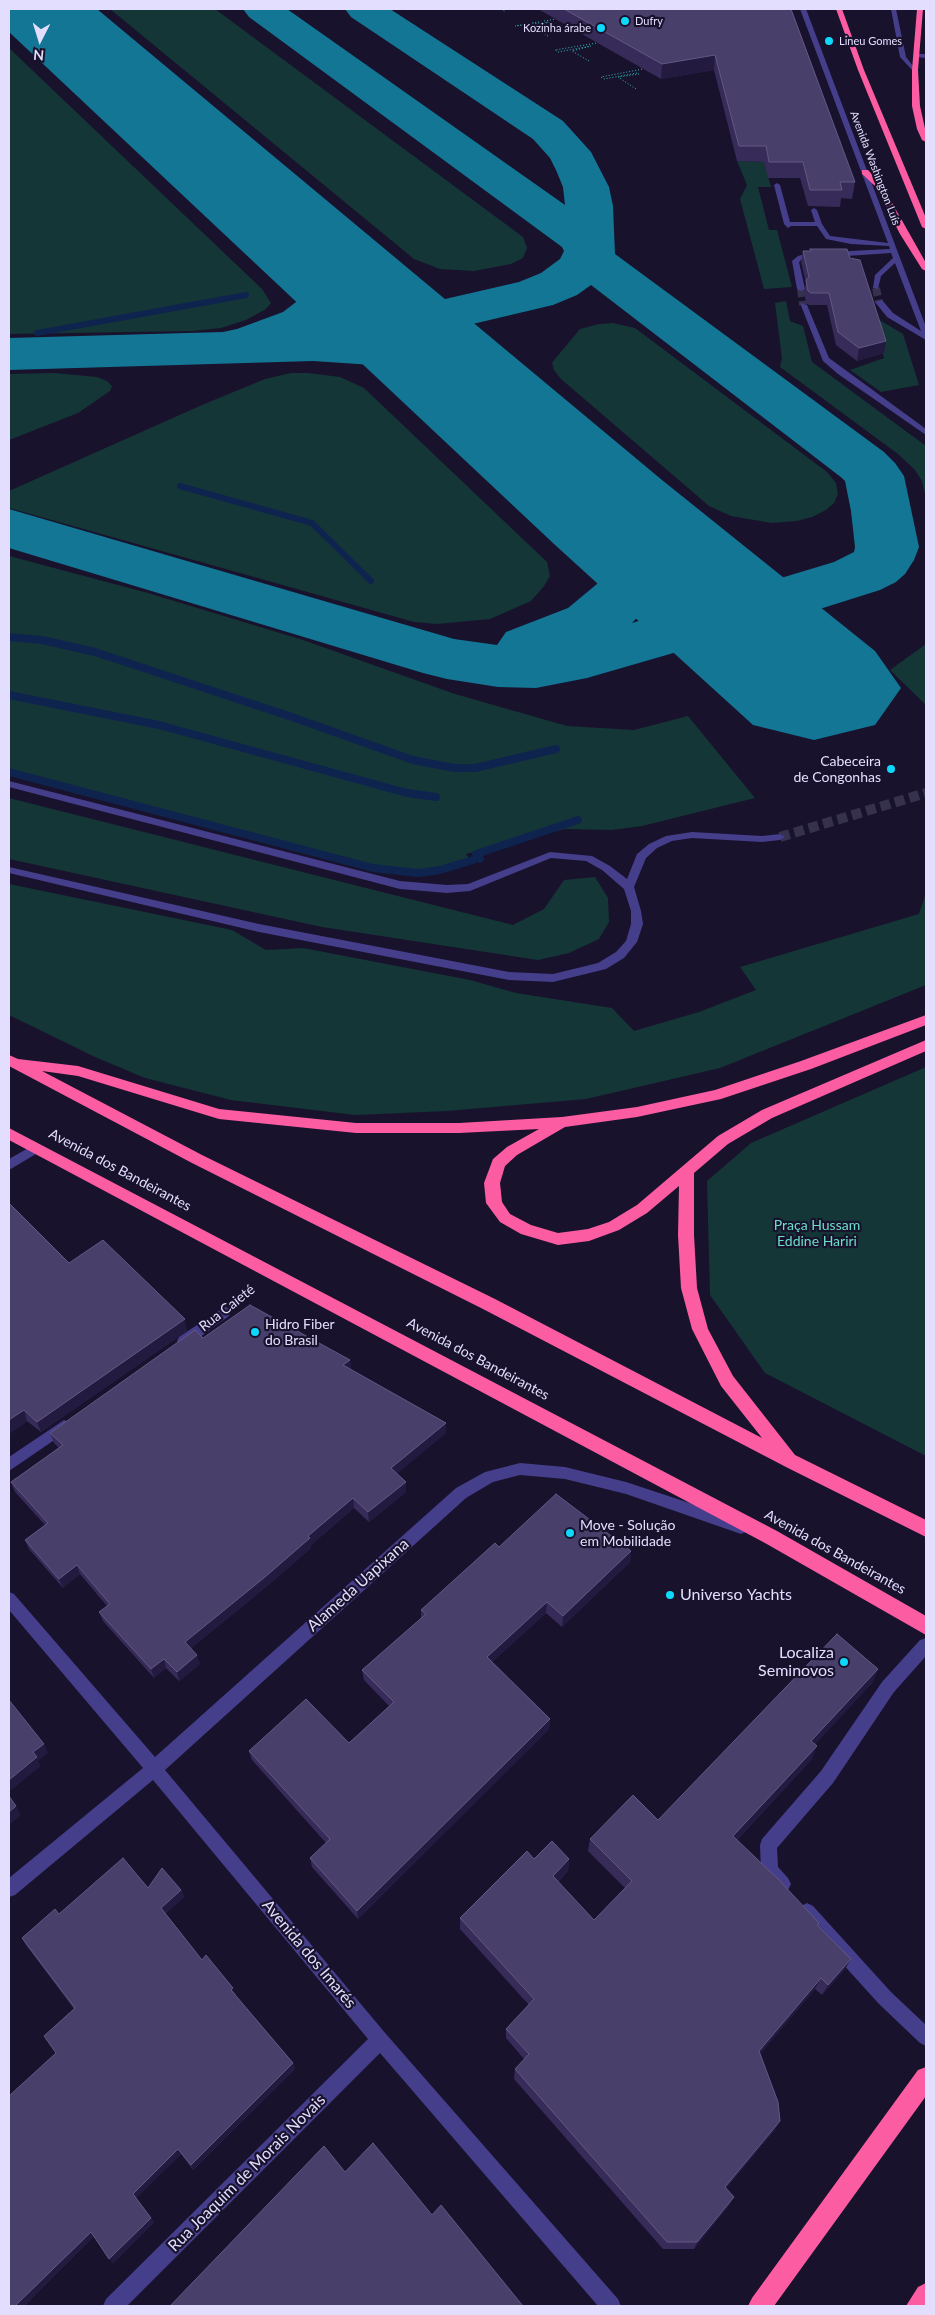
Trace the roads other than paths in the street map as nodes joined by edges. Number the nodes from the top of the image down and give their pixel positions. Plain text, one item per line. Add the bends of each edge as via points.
1 (803, 9) edge
2 (839, 9) edge
3 (893, 9) edge
4 (920, 9) edge
5 (918, 56) junction
6 (926, 56) edge
7 (915, 70) junction
8 (926, 140) edge
9 (865, 172) junction
10 (777, 185) edge
11 (814, 210) edge
12 (820, 224) junction
13 (926, 227) edge
14 (894, 252) junction
15 (926, 269) edge
16 (876, 288) tunnel mouth
17 (801, 289) tunnel mouth
18 (879, 302) tunnel mouth
19 (803, 305) tunnel mouth
20 (926, 337) edge
21 (926, 433) edge
22 (9, 784) edge
23 (780, 837) tunnel mouth
24 (9, 870) edge
25 (629, 886) junction
26 (926, 1020) edge
27 (926, 1045) edge
28 (10, 1061) edge
29 (562, 1122) junction
30 (9, 1133) edge
31 (37, 1148) junction
32 (9, 1165) edge
33 (687, 1169) junction
34 (224, 1312) road end
35 (170, 1350) edge
36 (77, 1416) edge
37 (792, 1462) junction
38 (9, 1465) edge
39 (926, 1529) edge
40 (771, 1537) junction
41 (9, 1599) edge
42 (926, 1626) edge
43 (926, 1645) edge
44 (154, 1769) junction
45 (9, 1889) edge
46 (926, 2037) edge
47 (380, 2040) junction
48 (926, 2078) edge
49 (926, 2295) edge
50 (113, 2306) edge
51 (611, 2306) edge
52 (760, 2306) edge
53 (918, 2306) edge

1 - 9 street, Avenida Washington Luís
2 - 13 highway, Avenida Washington Luís
3 - 7 street via 903,57
4 - 5 highway
5 - 6 street
5 - 7 highway
7 - 8 highway via 916,106
9 - 14 street, Avenida Washington Luís
9 - 15 highway via 878,185
10 - 12 street via 787,225
11 - 12 street
12 - 14 street via 828,238
14 - 16 street via 878,275
14 - 17 street via 809,254 800,257 795,260
14 - 20 street, Avenida Washington Luís
18 - 20 street via 890,315
19 - 21 street via 826,359
22 - 25 street via 400,886 470,887 550,855 570,855 588,858
23 - 25 street via 692,835 670,838 641,856
24 - 25 street via 259,928 509,976 553,978 602,966 620,955 631,942 637,918
26 - 29 highway via 806,1066 716,1095 637,1112
27 - 33 highway via 767,1114 723,1140
28 - 29 highway via 78,1072 229,1115 356,1128 459,1128
28 - 37 highway
29 - 33 highway via 512,1150 498,1163 492,1183 494,1202 505,1218 526,1230 558,1238 589,1235 614,1226 642,1209
30 - 31 highway, Avenida dos Bandeirantes
31 - 32 street
31 - 40 highway, Avenida dos Bandeirantes
33 - 37 highway via 689,1288 700,1329 727,1381
34 - 35 street, Rua Caieté
36 - 38 street
37 - 39 highway
40 - 42 highway, Avenida dos Bandeirantes
40 - 44 street, Alameda Uapixana via 626,1488 565,1473 520,1469 490,1477 461,1493
41 - 44 street, Avenida dos Imarés
43 - 46 street via 888,1687 827,1776 768,1845 770,1871 885,1998
44 - 45 street, Alameda Uapixana
44 - 47 street, Avenida dos Imarés
47 - 50 street, Rua Joaquim de Morais Novais
47 - 51 street, Avenida dos Imarés
48 - 52 highway
49 - 53 highway

